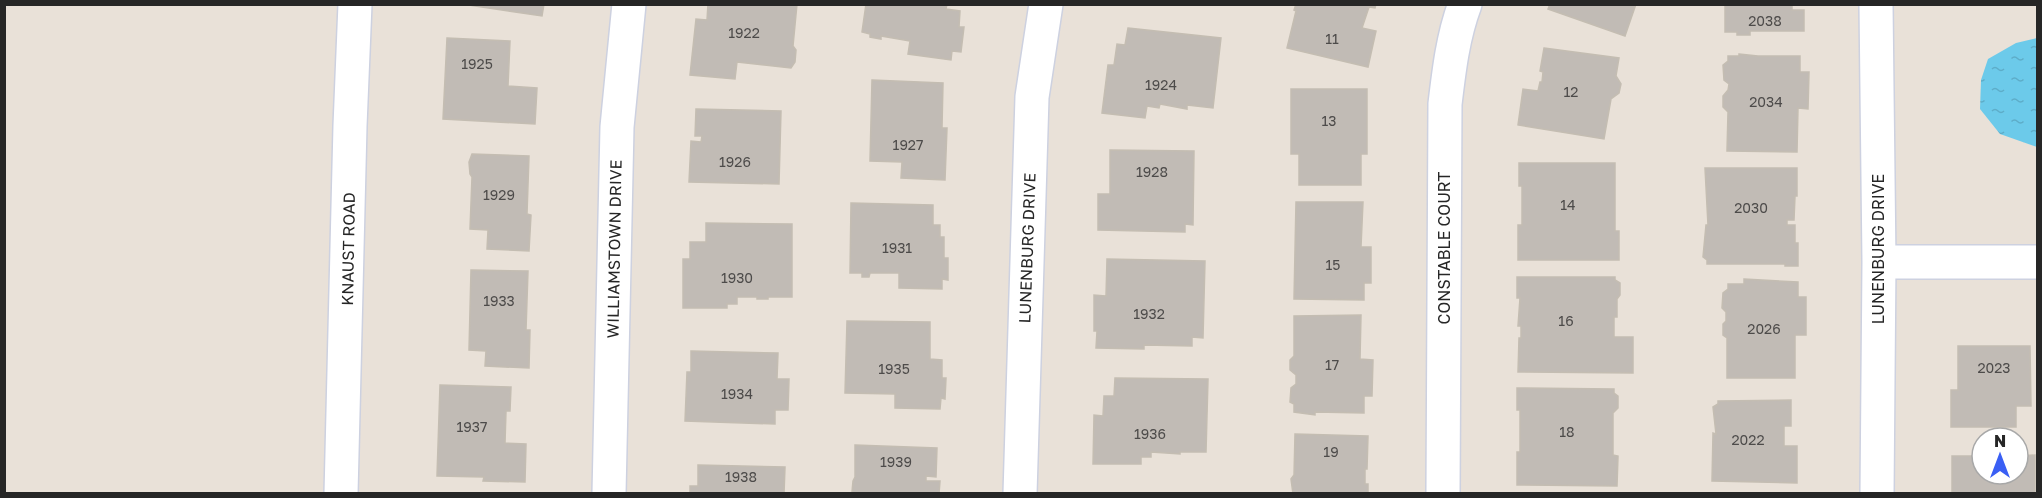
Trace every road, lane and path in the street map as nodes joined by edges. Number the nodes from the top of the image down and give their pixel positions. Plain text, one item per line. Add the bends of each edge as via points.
1 (355, 4) edge
2 (629, 4) edge
3 (1046, 4) edge
4 (1465, 4) edge
5 (1876, 4) edge
6 (1879, 262) junction
7 (2037, 262) edge
8 (341, 494) edge
9 (609, 494) edge
10 (1020, 494) edge
11 (1443, 494) edge
12 (1877, 494) edge

1 - 8 street, KNAUST ROAD
2 - 9 street, WILLIAMSTOWN DRIVE via 617,127
3 - 10 street, LUNENBURG DRIVE via 1032,97
4 - 11 street, CONSTABLE COURT via 1458,23 1445,104
5 - 6 street, LUNENBURG DRIVE
6 - 7 street
6 - 12 street, LUNENBURG DRIVE

